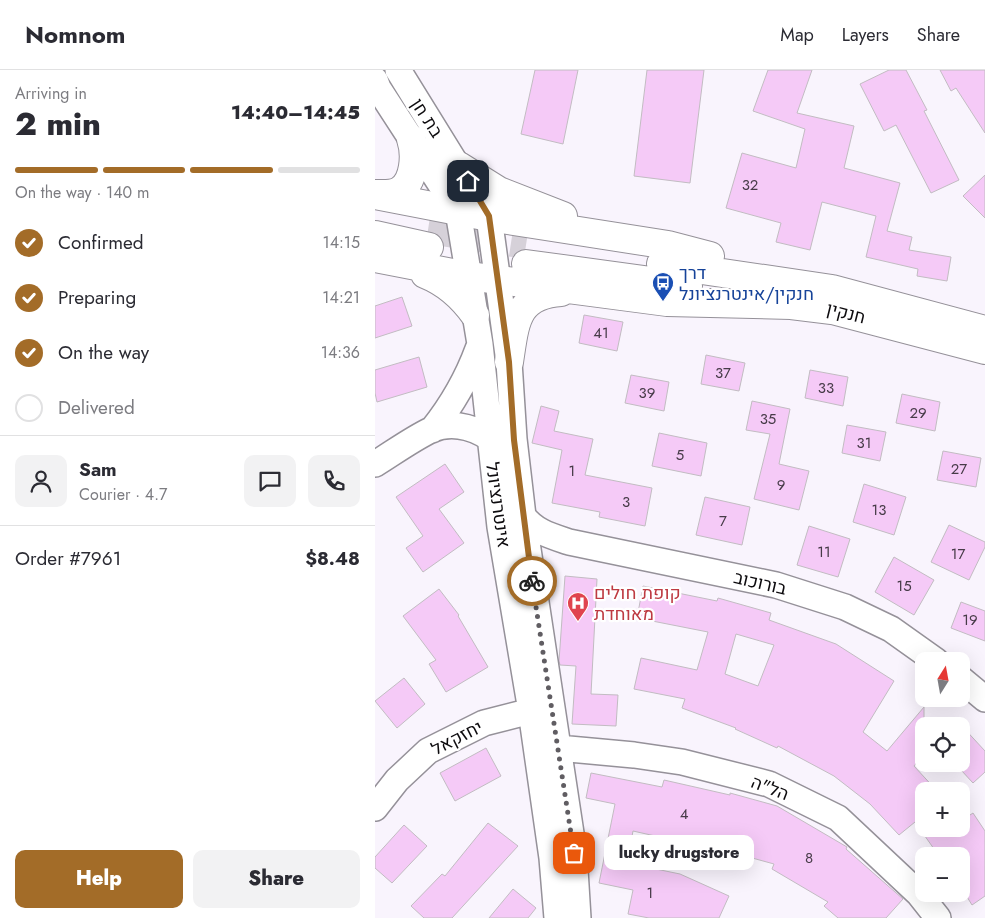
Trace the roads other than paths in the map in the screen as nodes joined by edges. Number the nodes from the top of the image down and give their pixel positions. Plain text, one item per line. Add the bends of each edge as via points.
1 (398, 70) edge
2 (375, 80) edge
3 (411, 139) junction
4 (459, 166) junction
5 (375, 194) edge
6 (458, 211) junction
7 (489, 216) junction
8 (375, 217) edge
9 (375, 235) edge
10 (633, 239) junction
11 (526, 255) tunnel mouth
12 (375, 258) edge
13 (401, 263) junction
14 (468, 276) junction
15 (498, 281) junction
16 (578, 292) junction
17 (836, 300) junction
18 (475, 315) junction
19 (985, 330) edge
20 (480, 344) junction
21 (985, 350) edge
22 (509, 362) junction
23 (432, 430) junction
24 (489, 437) junction
25 (375, 464) edge
26 (520, 490) junction
27 (523, 516) junction
28 (569, 542) junction
29 (533, 584) junction
30 (923, 652) edge
31 (970, 686) edge
32 (985, 699) edge
33 (531, 711) junction
34 (558, 748) junction
35 (375, 808) edge
36 (557, 918) edge
37 (578, 918) edge
38 (938, 918) edge

1 - 4 street, בת חן
2 - 3 street, בת חן
3 - 5 main road via 414,160 402,190
3 - 6 street, בת חן
4 - 7 street, בת חן
4 - 10 main road via 499,191 541,209
5 - 6 main road
6 - 7 main road
6 - 14 street, אינטרנציונל
7 - 10 main road
7 - 15 street, אינטרנציונל
8 - 9 main road via 428,238
10 - 17 main road via 757,267
11 - 17 main road, חנקין
12 - 13 main road
13 - 14 main road
13 - 18 main road via 432,276 464,300
14 - 15 main road
14 - 18 street, אינטרנציונל
15 - 16 main road
15 - 22 street, אינטרנציונל
16 - 17 main road via 667,302 791,305
16 - 22 main road via 544,294 528,303 516,323
17 - 19 main road, חנקין
17 - 21 main road, חנקין
18 - 20 street, אינטרנציונל
20 - 23 street via 463,386
20 - 24 street, אינטרנציונל
22 - 26 street, אינטרנציונל
23 - 24 street via 460,427 477,430
23 - 25 street
24 - 26 street via 504,453
24 - 33 street, אינטרנציונל via 500,527
26 - 27 street, אינטרנציונל
27 - 28 street, בורוכוב via 539,531
27 - 29 street, אינטרנציונל
28 - 29 street via 545,554
28 - 30 street, בורוכוב via 776,585 845,607 891,629
29 - 34 street, אינטרנציונל
31 - 32 street
33 - 35 street, יחזקאל via 484,723 428,751 397,780
33 - 36 street, אינטרנציונל via 552,858
34 - 37 street, אינטרנציונל via 574,853
34 - 38 street, הל"ה via 682,762 769,784 838,818 919,894

